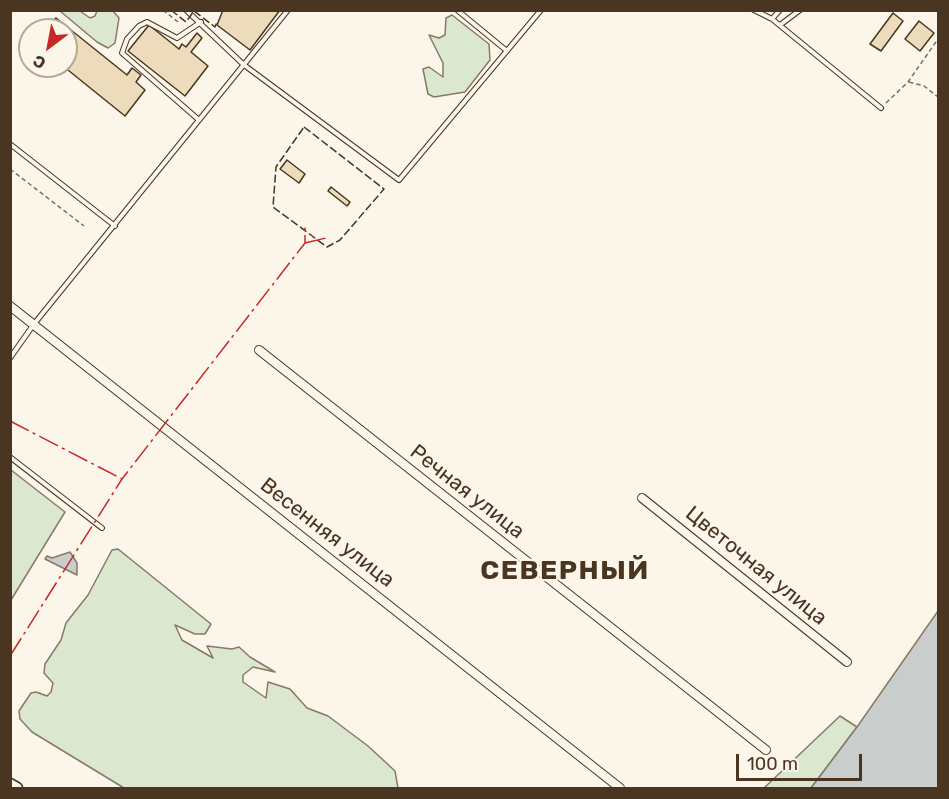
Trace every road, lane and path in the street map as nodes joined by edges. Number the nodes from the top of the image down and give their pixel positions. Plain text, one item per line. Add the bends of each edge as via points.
1 (164, 10) edge
2 (186, 10) edge
3 (288, 10) edge
4 (457, 10) edge
5 (541, 10) edge
6 (754, 10) edge
7 (780, 10) edge
8 (800, 10) edge
9 (772, 19) junction
10 (178, 22) dead end
11 (201, 22) junction
12 (780, 26) junction
13 (939, 39) edge
14 (507, 51) junction
15 (244, 65) junction
16 (908, 82) junction
17 (939, 96) edge
18 (881, 108) joint
19 (199, 120) junction
20 (10, 144) edge
21 (10, 169) edge
22 (84, 226) dead end
23 (114, 226) junction
24 (10, 306) edge
25 (34, 324) junction
26 (259, 350) dead end
27 (10, 358) edge
28 (10, 457) edge
29 (642, 498) dead end
30 (102, 528) dead end
31 (847, 662) dead end
32 (765, 750) dead end
33 (10, 784) edge
34 (17, 789) edge
35 (620, 789) edge

1 - 10 path
2 - 11 lane
3 - 15 lane
4 - 14 lane
5 - 14 lane
6 - 9 lane
7 - 9 lane
8 - 12 lane
9 - 12 lane
11 - 15 lane
11 - 19 lane via 177,38 147,22 127,39 123,54
12 - 18 lane
13 - 16 path
14 - 15 lane via 399,180
15 - 19 lane
16 - 17 path
16 - 18 path
19 - 23 lane
20 - 23 lane
21 - 22 path
23 - 25 lane
24 - 25 street, Весенняя улица
25 - 27 lane
25 - 35 street, Весенняя улица
26 - 32 street, Речная улица
28 - 30 lane
29 - 31 street, Цветочная улица
33 - 34 street

